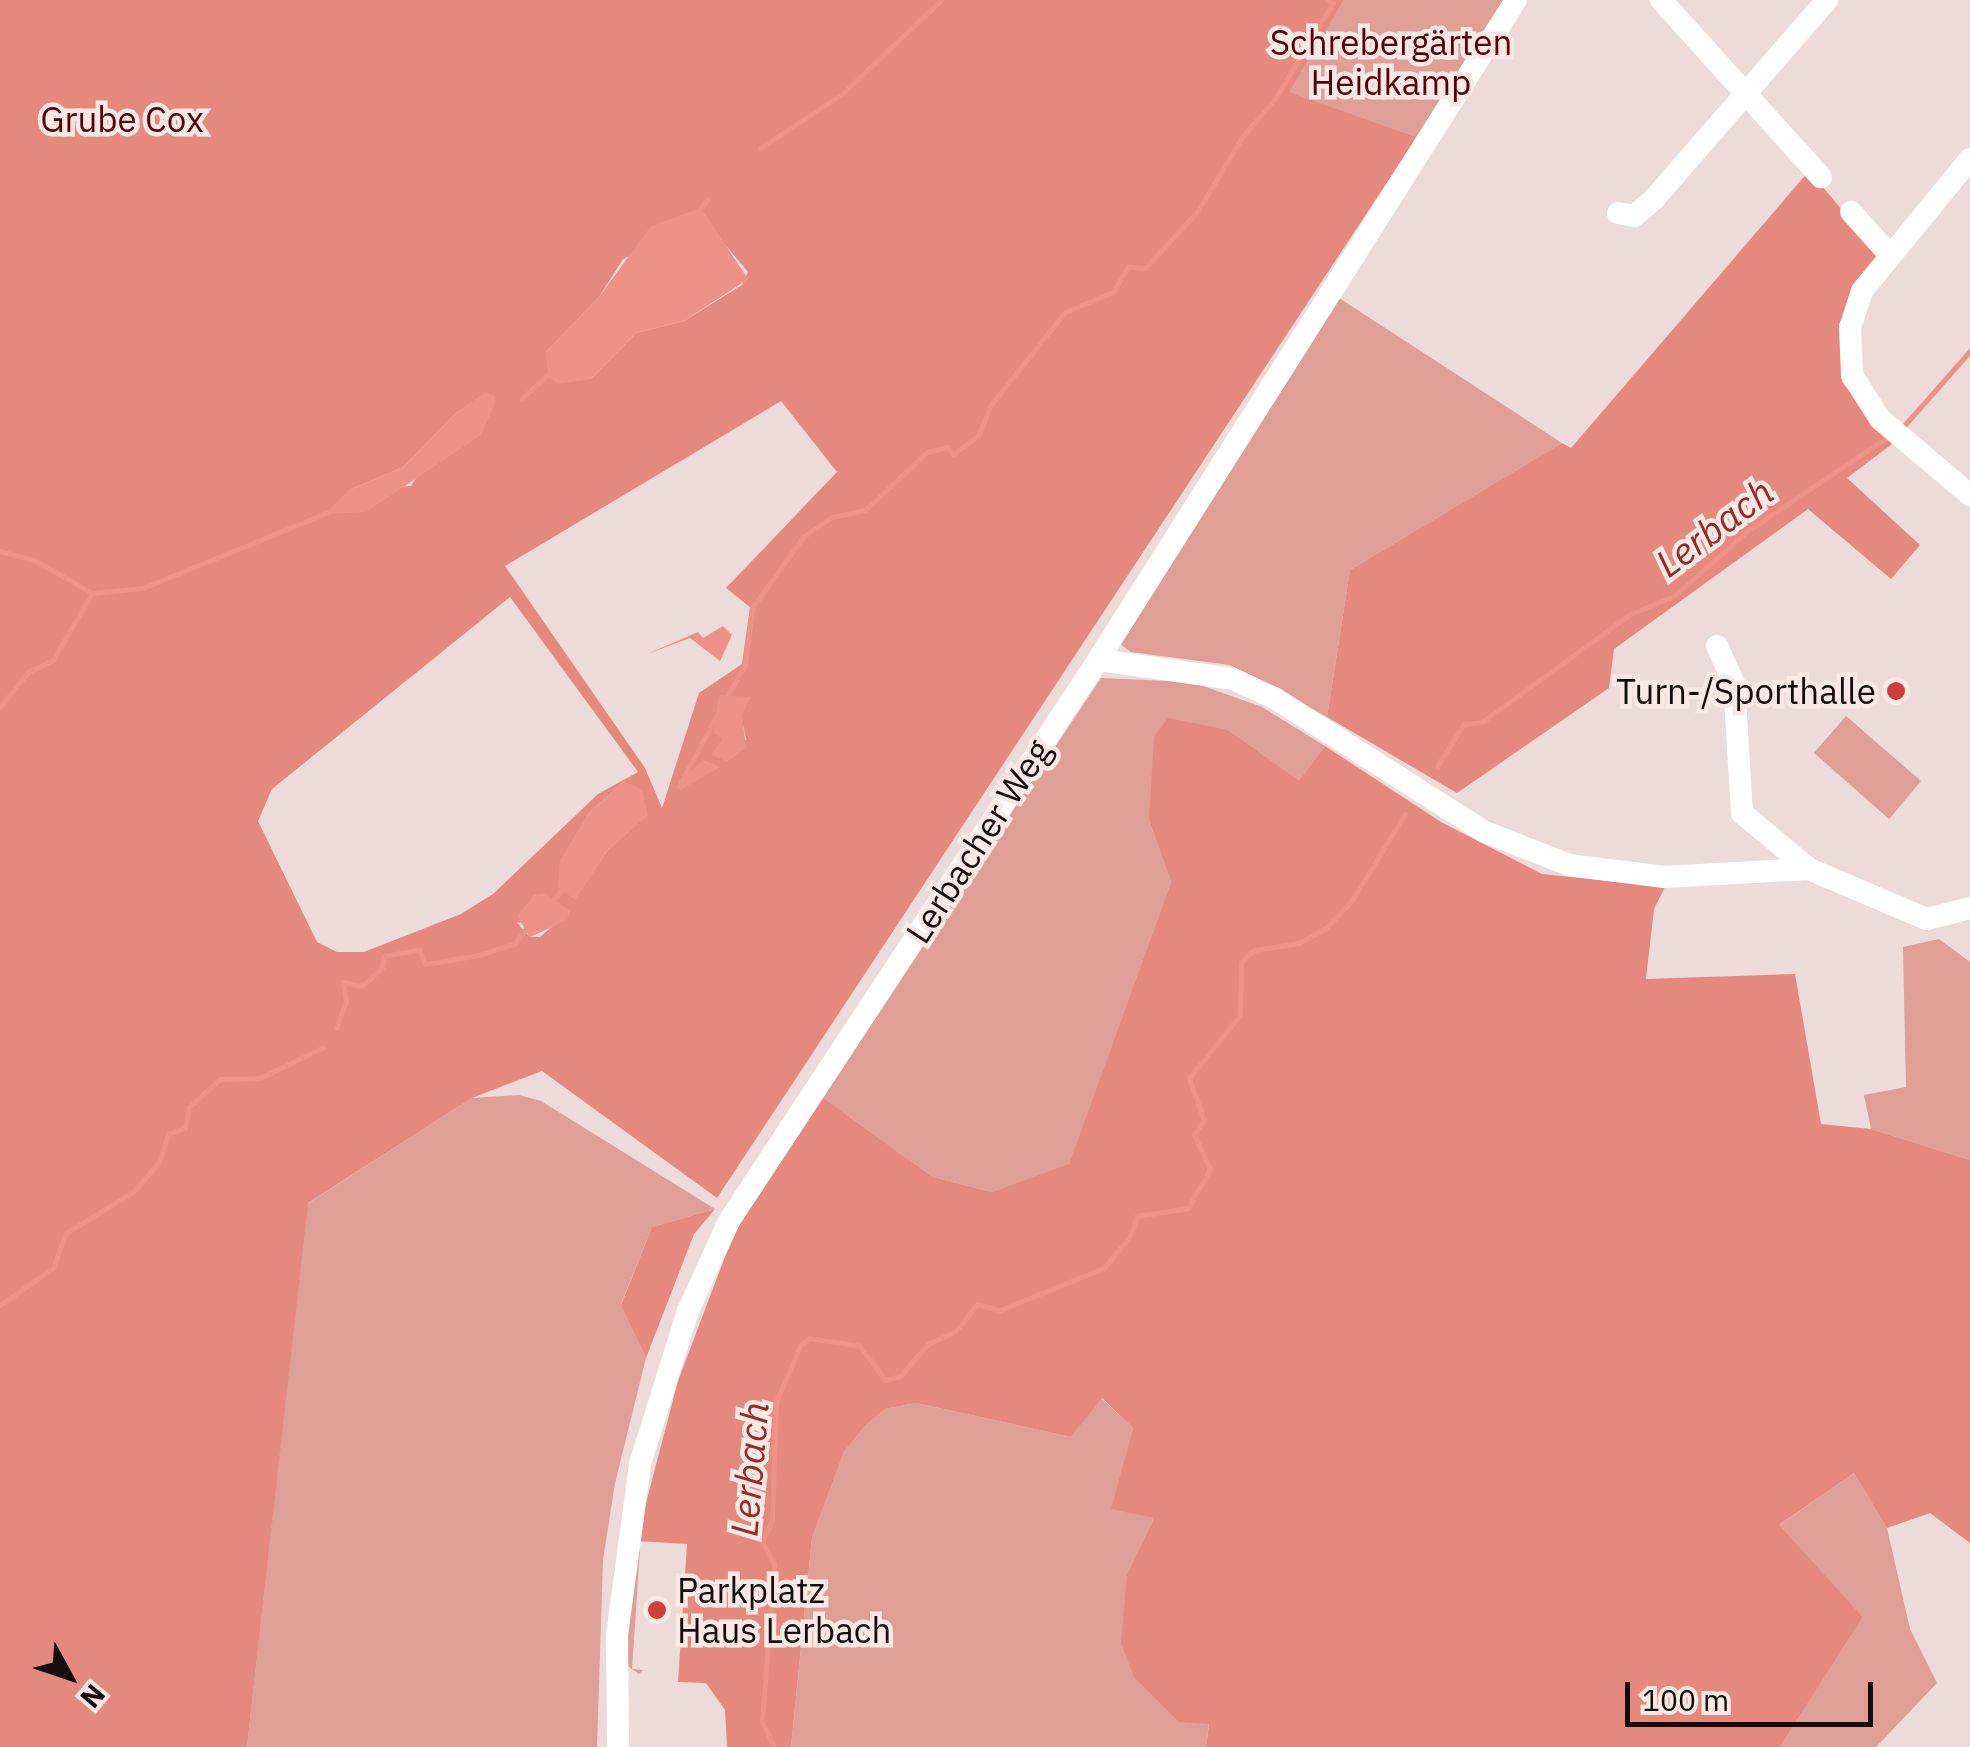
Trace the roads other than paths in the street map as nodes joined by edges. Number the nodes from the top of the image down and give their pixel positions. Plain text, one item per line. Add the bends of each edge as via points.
1 (1516, 0) edge
2 (1661, 0) edge
3 (1827, 0) edge
4 (1744, 96) junction
5 (1970, 159) edge
6 (1821, 177) dead end
7 (1852, 212) dead end
8 (1618, 213) dead end
9 (1889, 254) junction
10 (1970, 495) edge
11 (1717, 646) dead end
12 (1098, 660) junction
13 (1810, 869) junction
14 (1970, 908) edge
15 (618, 1747) edge

1 - 12 street, Lerbacher Weg
2 - 4 street
3 - 4 street
4 - 6 street
4 - 8 street via 1654,199 1634,216
5 - 9 street
7 - 9 street
9 - 10 street via 1862,291 1850,327 1852,375 1880,419
11 - 13 street via 1734,683 1742,813
12 - 13 street via 1233,679 1276,699 1485,832 1569,865 1664,877
12 - 15 street, Lerbacher Weg via 747,1190 688,1311 634,1502 617,1635
13 - 14 street via 1928,919

